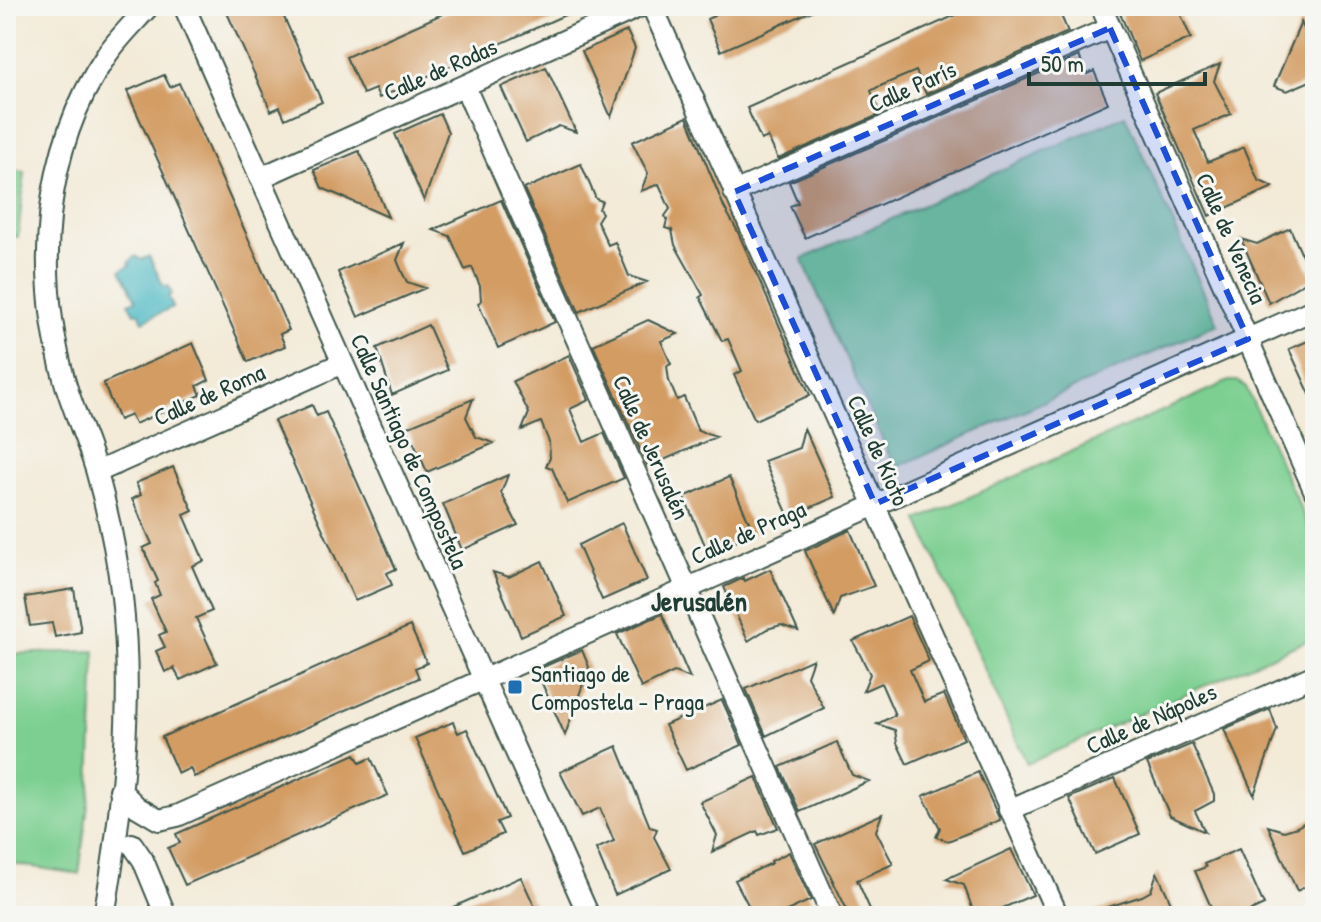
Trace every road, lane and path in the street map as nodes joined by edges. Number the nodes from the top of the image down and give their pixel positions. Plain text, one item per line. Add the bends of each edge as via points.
1 (149, 6) edge
2 (184, 6) edge
3 (641, 6) edge
4 (652, 6) edge
5 (1101, 6) edge
6 (1110, 28) junction
7 (465, 87) junction
8 (260, 178) junction
9 (734, 192) junction
10 (1315, 309) edge
11 (1248, 339) junction
12 (343, 363) junction
13 (97, 472) junction
14 (1315, 492) edge
15 (875, 504) junction
16 (685, 588) junction
17 (1315, 675) edge
18 (482, 679) junction
19 (120, 790) junction
20 (1009, 810) junction
21 (159, 820) junction
22 (132, 844) junction
23 (113, 855) junction
24 (110, 915) edge
25 (166, 916) edge
26 (589, 916) edge
27 (832, 916) edge
28 (1058, 916) edge

1 - 13 street via 106,56 84,97 57,165 52,199 52,319 65,382
2 - 8 street, Calle Santiago de Compostela
3 - 7 street, Calle de Rodas
4 - 9 street, Calle de Kioto
5 - 6 street, Calle de Venecia
6 - 9 street, Calle París
6 - 11 street, Calle de Venecia
7 - 8 street, Calle de Rodas
7 - 16 street, Calle de Jerusalén
8 - 12 street, Calle Santiago de Compostela
9 - 15 street, Calle de Kioto
10 - 11 street, Calle de Praga
11 - 14 street, Calle de Venecia
11 - 15 street, Calle de Praga
12 - 13 street, Calle de Roma
12 - 18 street, Calle Santiago de Compostela
13 - 19 street via 122,597 126,684
15 - 16 street, Calle de Praga
15 - 20 street, Calle de Kioto
16 - 18 street, Calle de Praga
16 - 27 street, Calle de Jerusalén
17 - 20 street, Calle de Nápoles
18 - 21 street, Calle de Praga
18 - 26 street, Calle Santiago de Compostela
19 - 21 street
19 - 23 street
20 - 28 street, Calle de Kioto
21 - 22 street
22 - 23 street
22 - 25 street
23 - 24 street

